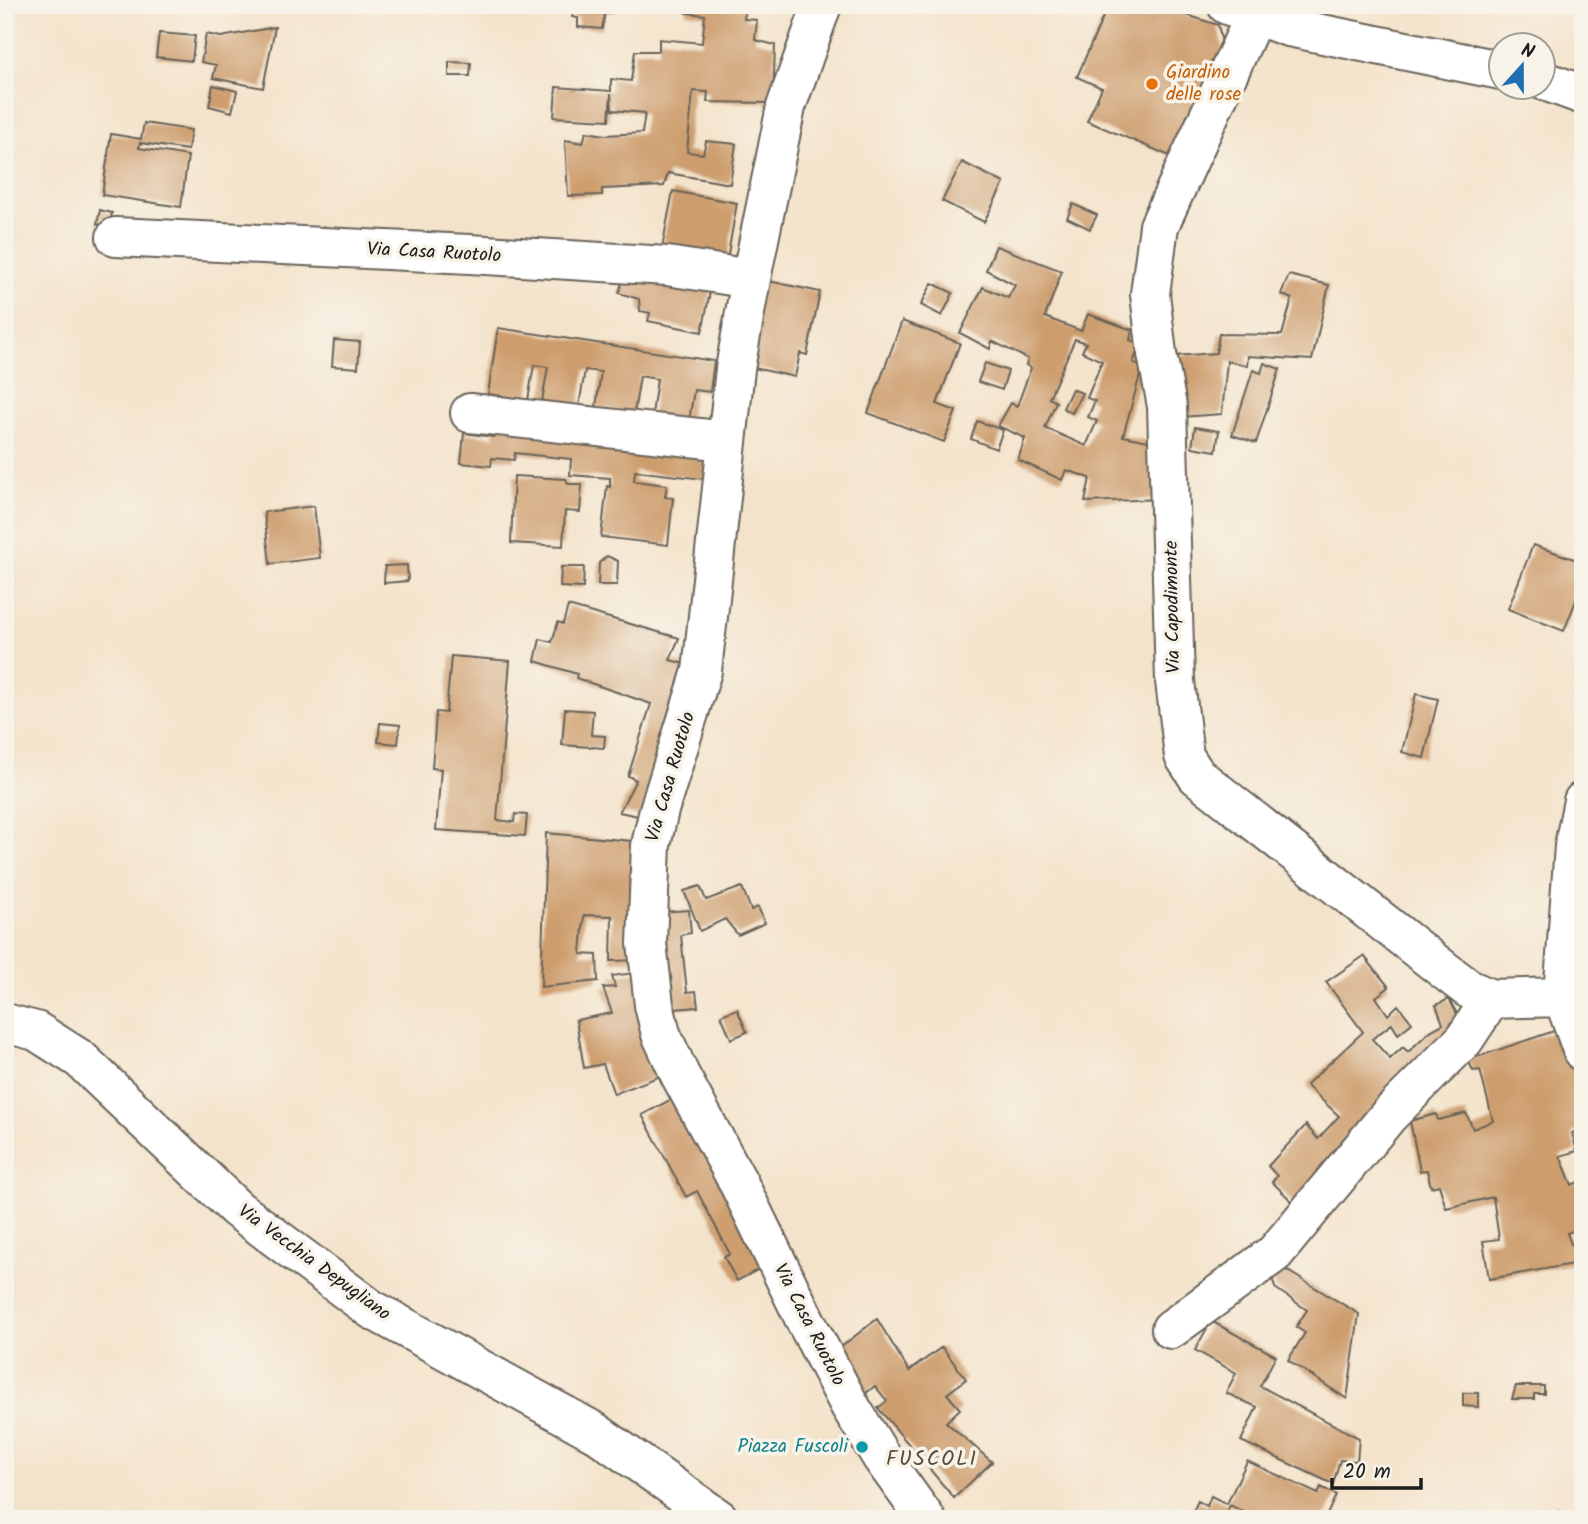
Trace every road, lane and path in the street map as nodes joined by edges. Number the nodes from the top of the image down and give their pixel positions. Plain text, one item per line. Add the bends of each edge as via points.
1 (822, 5) edge
2 (1241, 10) edge
3 (1486, 67) edge
4 (1556, 85) edge
5 (1583, 95) edge
6 (116, 237) dead end
7 (751, 279) junction
8 (470, 413) dead end
9 (727, 440) junction
10 (1583, 801) edge
11 (1563, 998) junction
12 (1491, 999) junction
13 (5, 1024) edge
14 (1583, 1052) edge
15 (1171, 1329) dead end
16 (719, 1519) edge
17 (926, 1519) edge

1 - 7 street, Via Casa Ruotolo via 786,107
2 - 3 street via 1288,27
2 - 12 street, Via Capodimonte via 1159,226 1150,294 1167,406 1175,681 1184,756 1198,776 1444,970
4 - 5 street
6 - 7 street, Via Casa Ruotolo via 654,265
7 - 9 street, Via Casa Ruotolo
8 - 9 street
9 - 17 street, Via Casa Ruotolo via 702,671 650,845 647,943 654,1005 661,1034 680,1075 850,1406
10 - 11 street via 1574,846
11 - 12 street, Via Capodimonte
11 - 14 street
12 - 15 street via 1464,1040 1389,1115 1275,1253
13 - 16 street, Via Vecchia Depugliano via 36,1031 80,1059 237,1209 371,1309 594,1432

